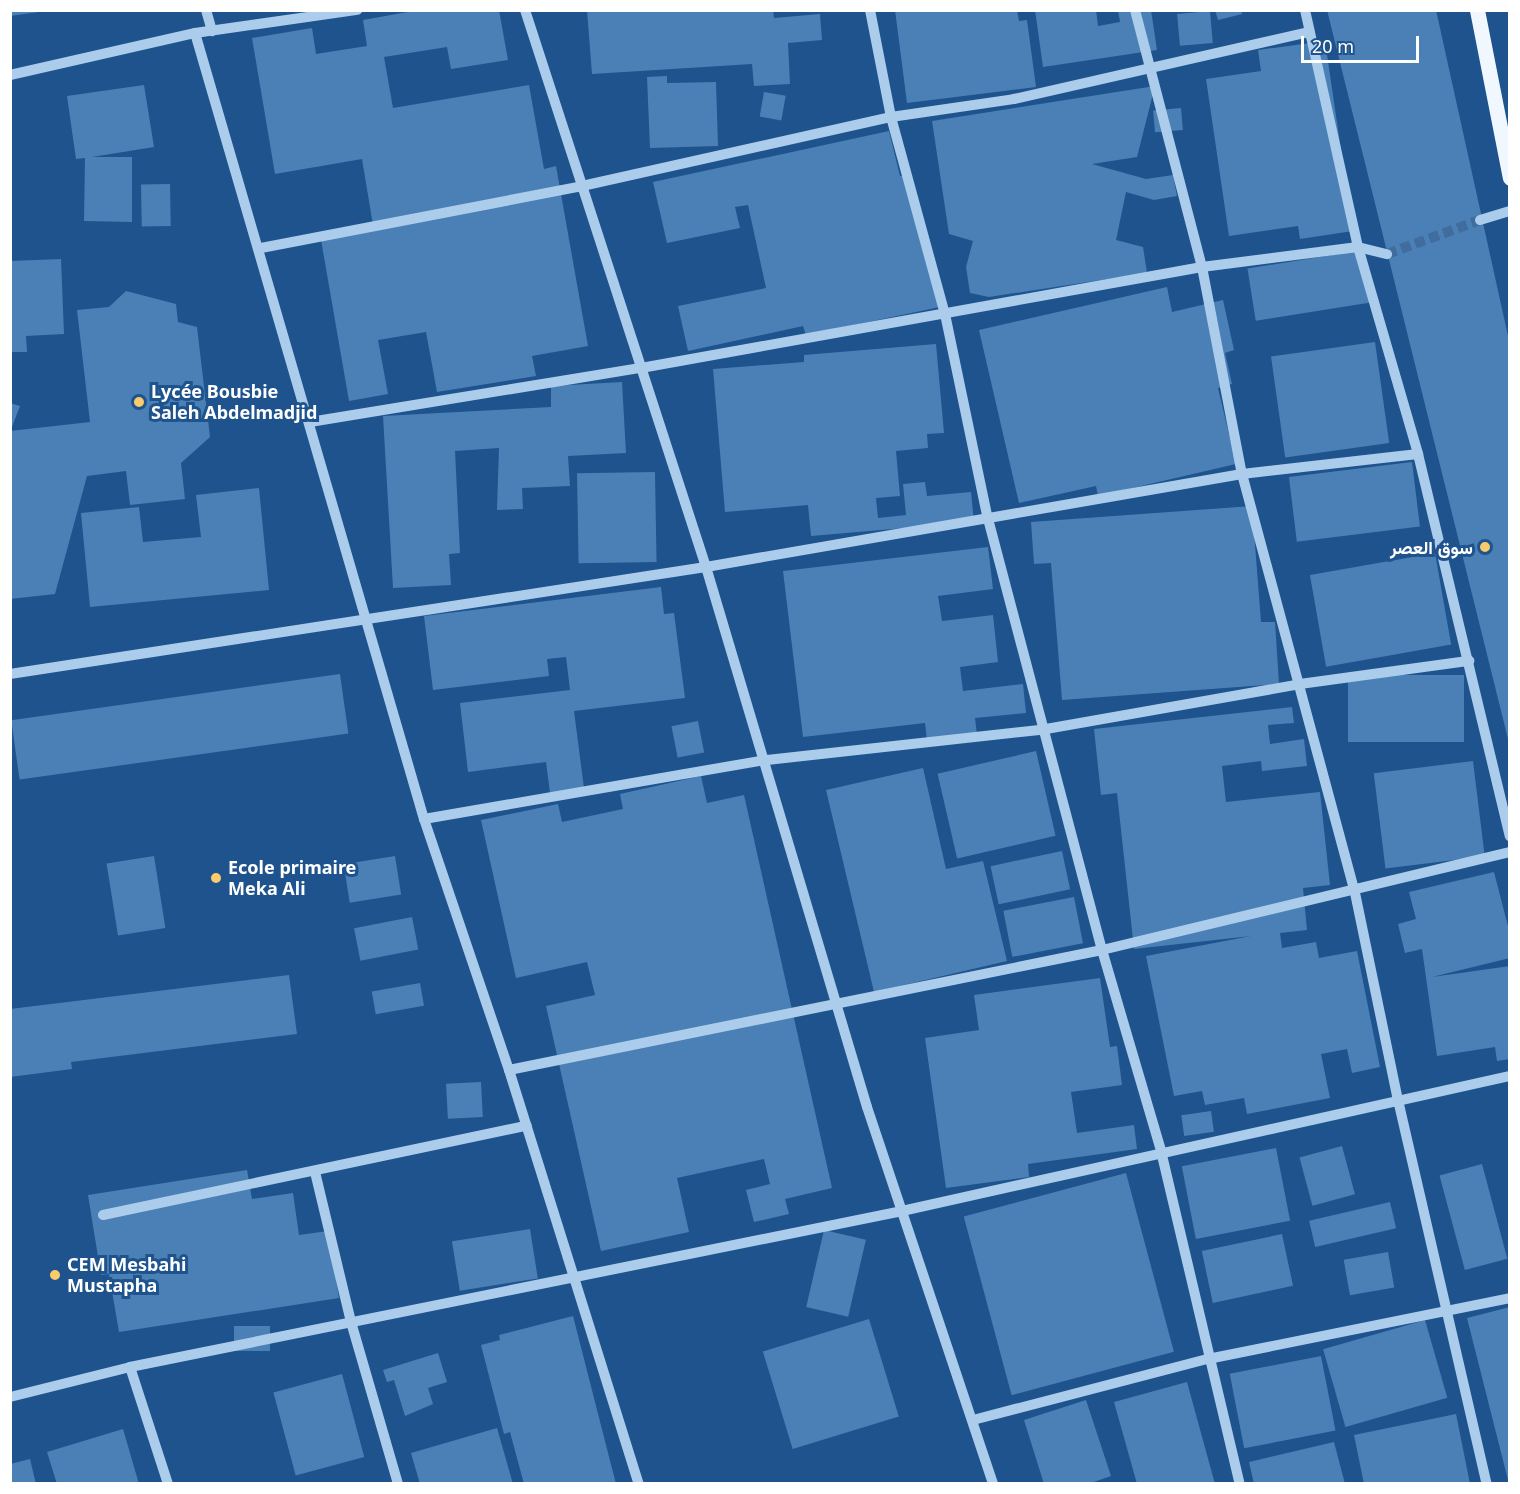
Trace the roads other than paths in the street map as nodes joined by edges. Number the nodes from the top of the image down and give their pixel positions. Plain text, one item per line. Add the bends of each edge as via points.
1 (206, 10) edge
2 (357, 10) edge
3 (525, 10) edge
4 (870, 10) edge
5 (1135, 10) edge
6 (1305, 10) edge
7 (1477, 10) edge
8 (212, 31) junction
9 (1310, 32) junction
10 (195, 33) junction
11 (1150, 70) junction
12 (10, 75) edge
13 (891, 117) junction
14 (1509, 178) edge
15 (582, 186) junction
16 (1509, 211) edge
17 (1480, 220) tunnel mouth
18 (1358, 247) junction
19 (261, 248) junction
20 (1387, 254) tunnel mouth
21 (1203, 267) junction
22 (945, 314) junction
23 (641, 368) junction
24 (310, 422) junction
25 (1419, 454) junction
26 (1242, 474) junction
27 (987, 515) junction
28 (706, 567) junction
29 (366, 619) junction
30 (1469, 661) junction
31 (10, 674) edge
32 (1300, 684) junction
33 (1046, 729) junction
34 (767, 760) junction
35 (424, 819) junction
36 (1509, 836) edge
37 (1509, 852) edge
38 (1354, 888) junction
39 (1102, 950) junction
40 (836, 1007) junction
41 (509, 1070) junction
42 (1509, 1076) edge
43 (1398, 1100) junction
44 (527, 1126) junction
45 (1161, 1151) junction
46 (315, 1172) junction
47 (902, 1211) junction
48 (103, 1215) dead end
49 (572, 1279) junction
50 (1509, 1298) edge
51 (1447, 1310) junction
52 (351, 1322) junction
53 (1208, 1359) junction
54 (130, 1368) junction
55 (10, 1397) edge
56 (973, 1420) junction
57 (168, 1484) edge
58 (398, 1484) edge
59 (639, 1484) edge
60 (993, 1484) edge
61 (1240, 1484) edge
62 (1487, 1484) edge

1 - 8 street
2 - 8 street
3 - 15 street
4 - 13 street
5 - 11 street
6 - 9 street
7 - 14 main road
8 - 10 street
9 - 11 street
9 - 18 street
10 - 12 street
10 - 19 street
11 - 13 street via 1014,99
11 - 21 street
13 - 15 street
13 - 22 street
15 - 19 street
15 - 23 street
16 - 17 street
18 - 20 street
18 - 21 street
18 - 25 street
19 - 24 street
21 - 22 street
21 - 26 street
22 - 23 street
22 - 27 street
23 - 24 street
23 - 28 street
24 - 29 street
25 - 26 street
25 - 30 street
26 - 27 street
26 - 32 street
27 - 28 street
27 - 33 street
28 - 29 street
28 - 34 street
29 - 31 street
29 - 35 street
30 - 32 street
30 - 36 street
32 - 33 street
32 - 38 street
33 - 34 street
33 - 39 street
34 - 35 street
34 - 40 street
35 - 41 street
37 - 38 street
38 - 39 street
38 - 43 street
39 - 40 street
39 - 45 street
40 - 41 street
40 - 47 street
41 - 44 street
42 - 43 street
43 - 45 street
43 - 51 street
44 - 46 street
44 - 49 street
45 - 47 street
45 - 53 street
46 - 48 street
46 - 52 street
47 - 49 street
47 - 56 street
49 - 52 street
49 - 59 street
50 - 51 street
51 - 53 street
51 - 62 street
52 - 54 street
52 - 58 street
53 - 56 street
53 - 61 street
54 - 55 street
54 - 57 street
56 - 60 street

